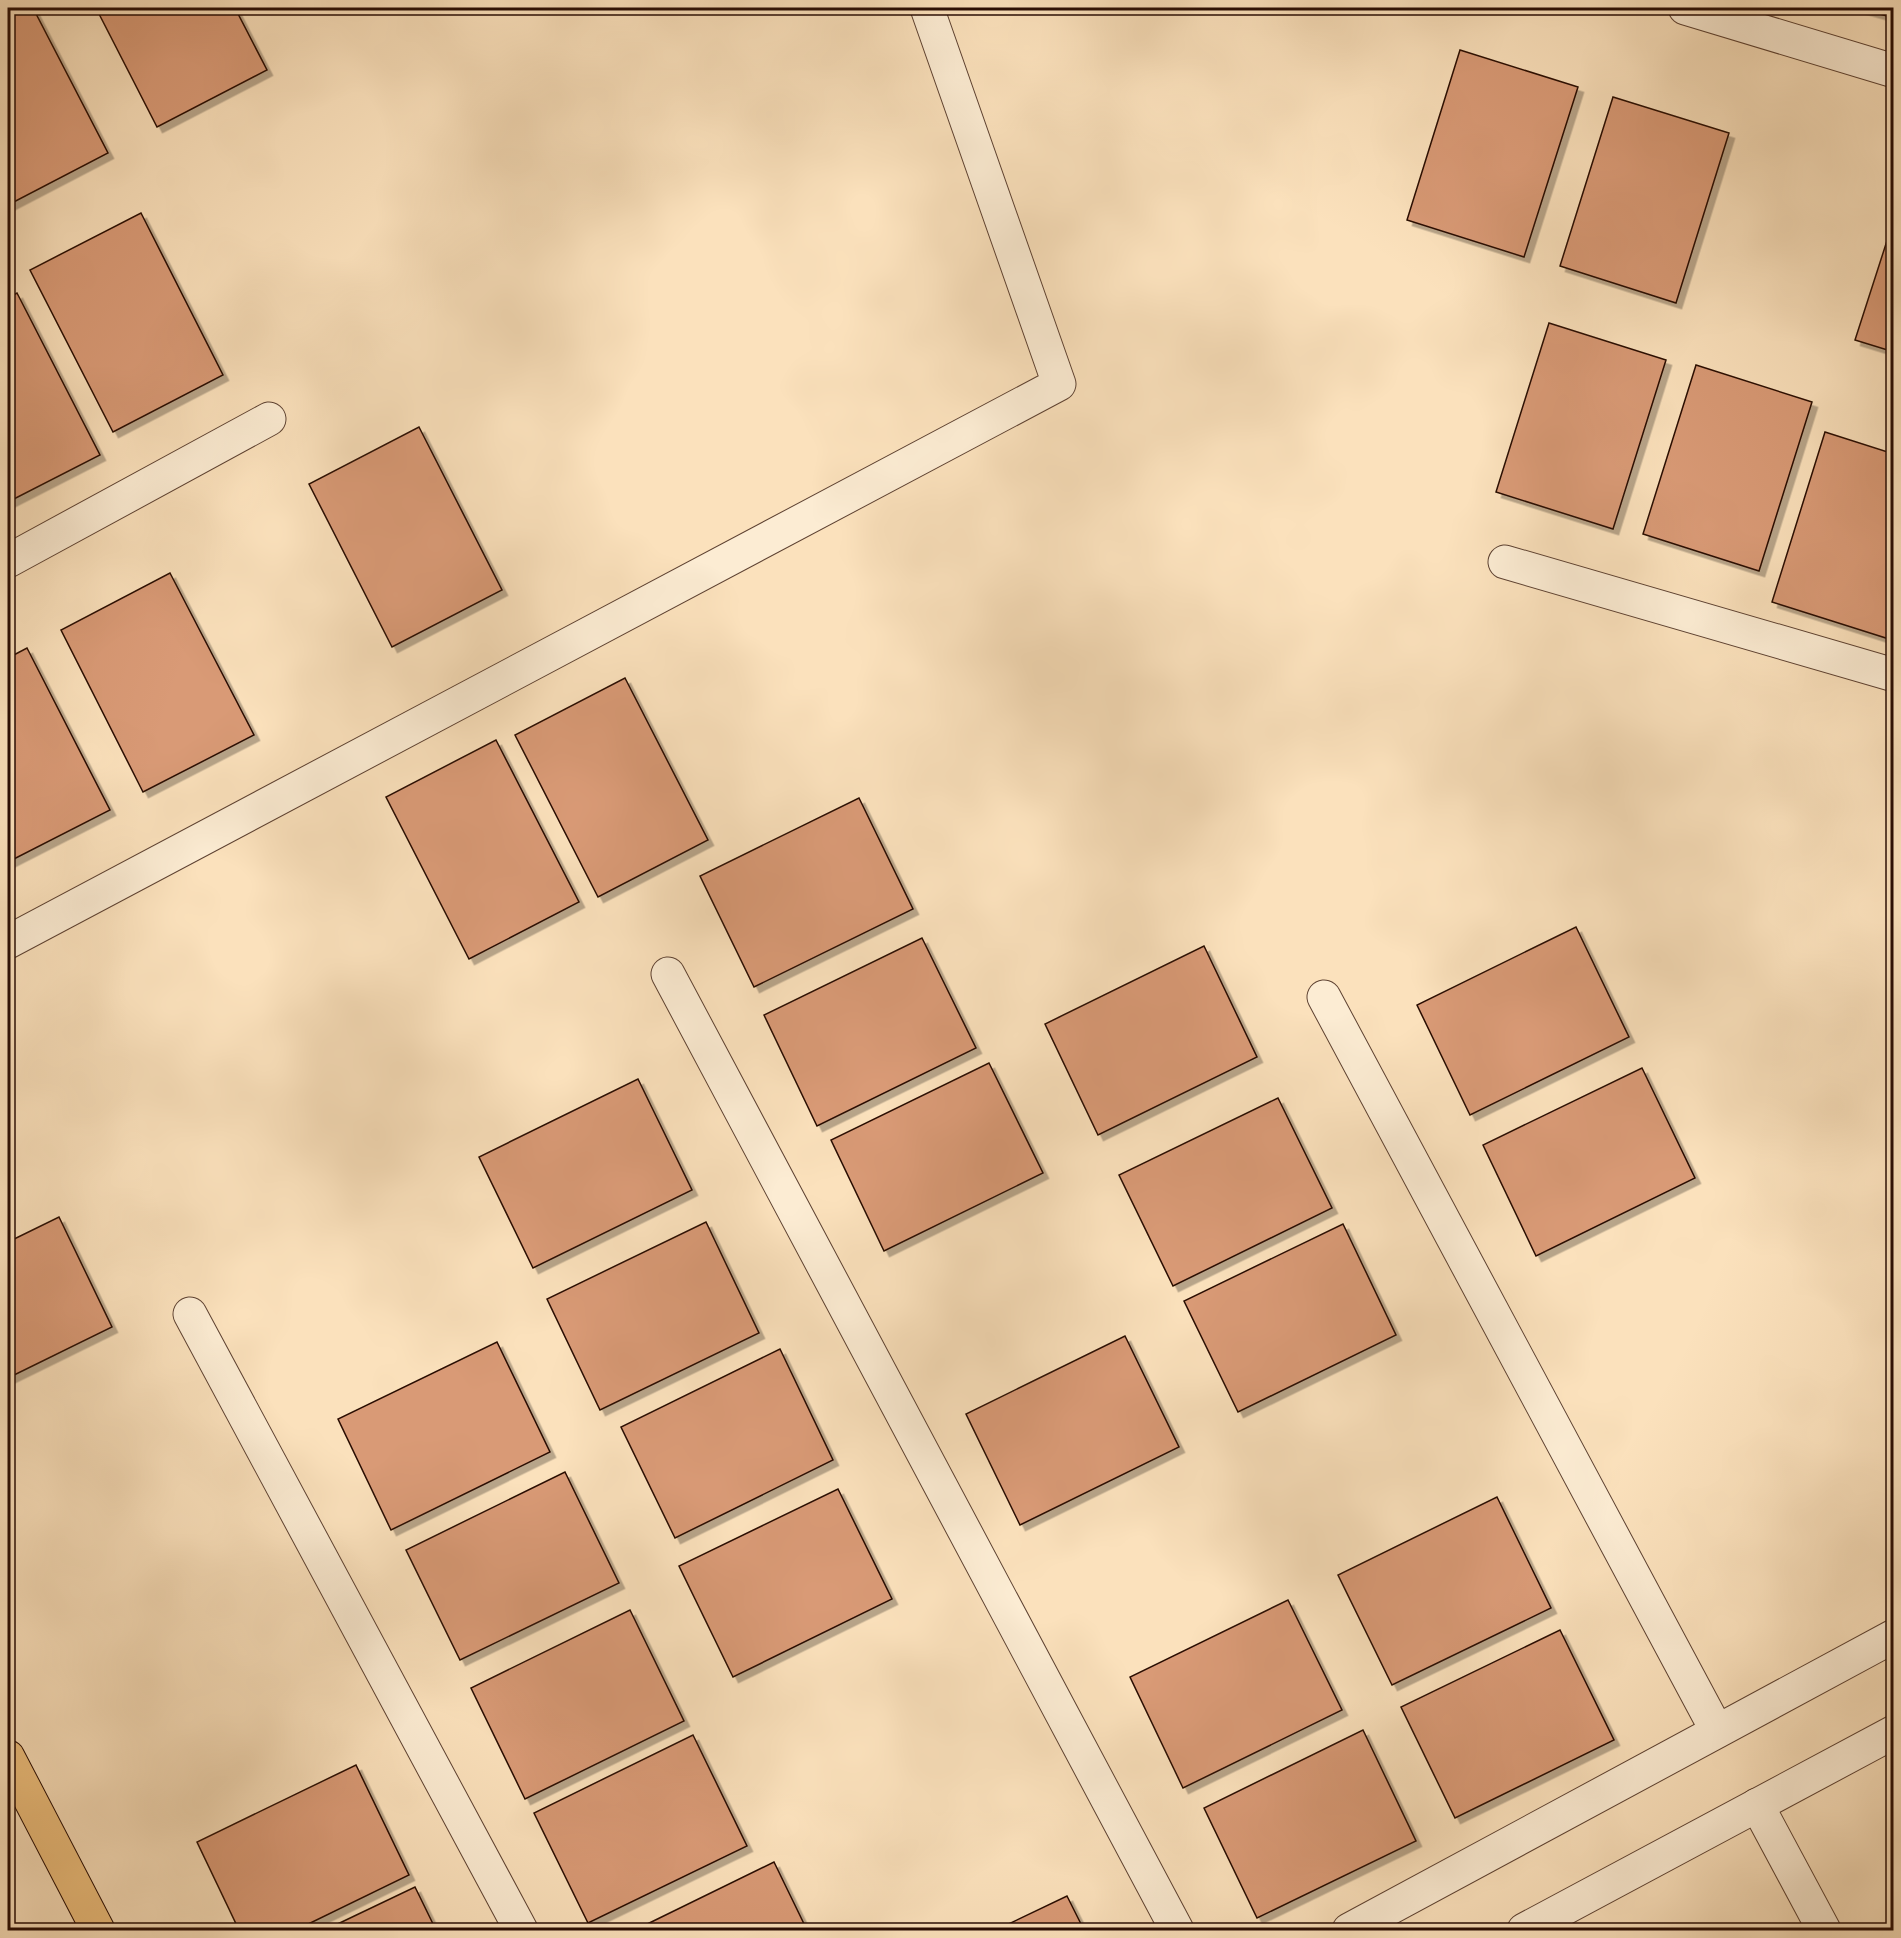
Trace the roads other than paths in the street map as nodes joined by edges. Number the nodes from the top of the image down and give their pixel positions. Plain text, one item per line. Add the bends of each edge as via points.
1 (927, 8) edge
2 (1685, 8) edge
3 (1893, 71) edge
4 (269, 418) dead end
5 (8, 561) edge
6 (1505, 562) dead end
7 (1893, 675) edge
8 (8, 942) edge
9 (668, 974) dead end
10 (1324, 997) dead end
11 (190, 1314) dead end
12 (1893, 1636) edge
13 (1717, 1731) junction
14 (1893, 1732) edge
15 (8, 1757) edge
16 (1757, 1805) junction
17 (98, 1930) edge
18 (521, 1930) edge
19 (1178, 1930) edge
20 (1349, 1930) edge
21 (1524, 1930) edge
22 (1824, 1930) edge

1 - 8 street via 1059,384
2 - 3 street
4 - 5 street
6 - 7 street
9 - 19 street
10 - 13 street
11 - 18 street
12 - 13 street
13 - 20 street
14 - 16 street
15 - 17 main road
16 - 21 street
16 - 22 street

